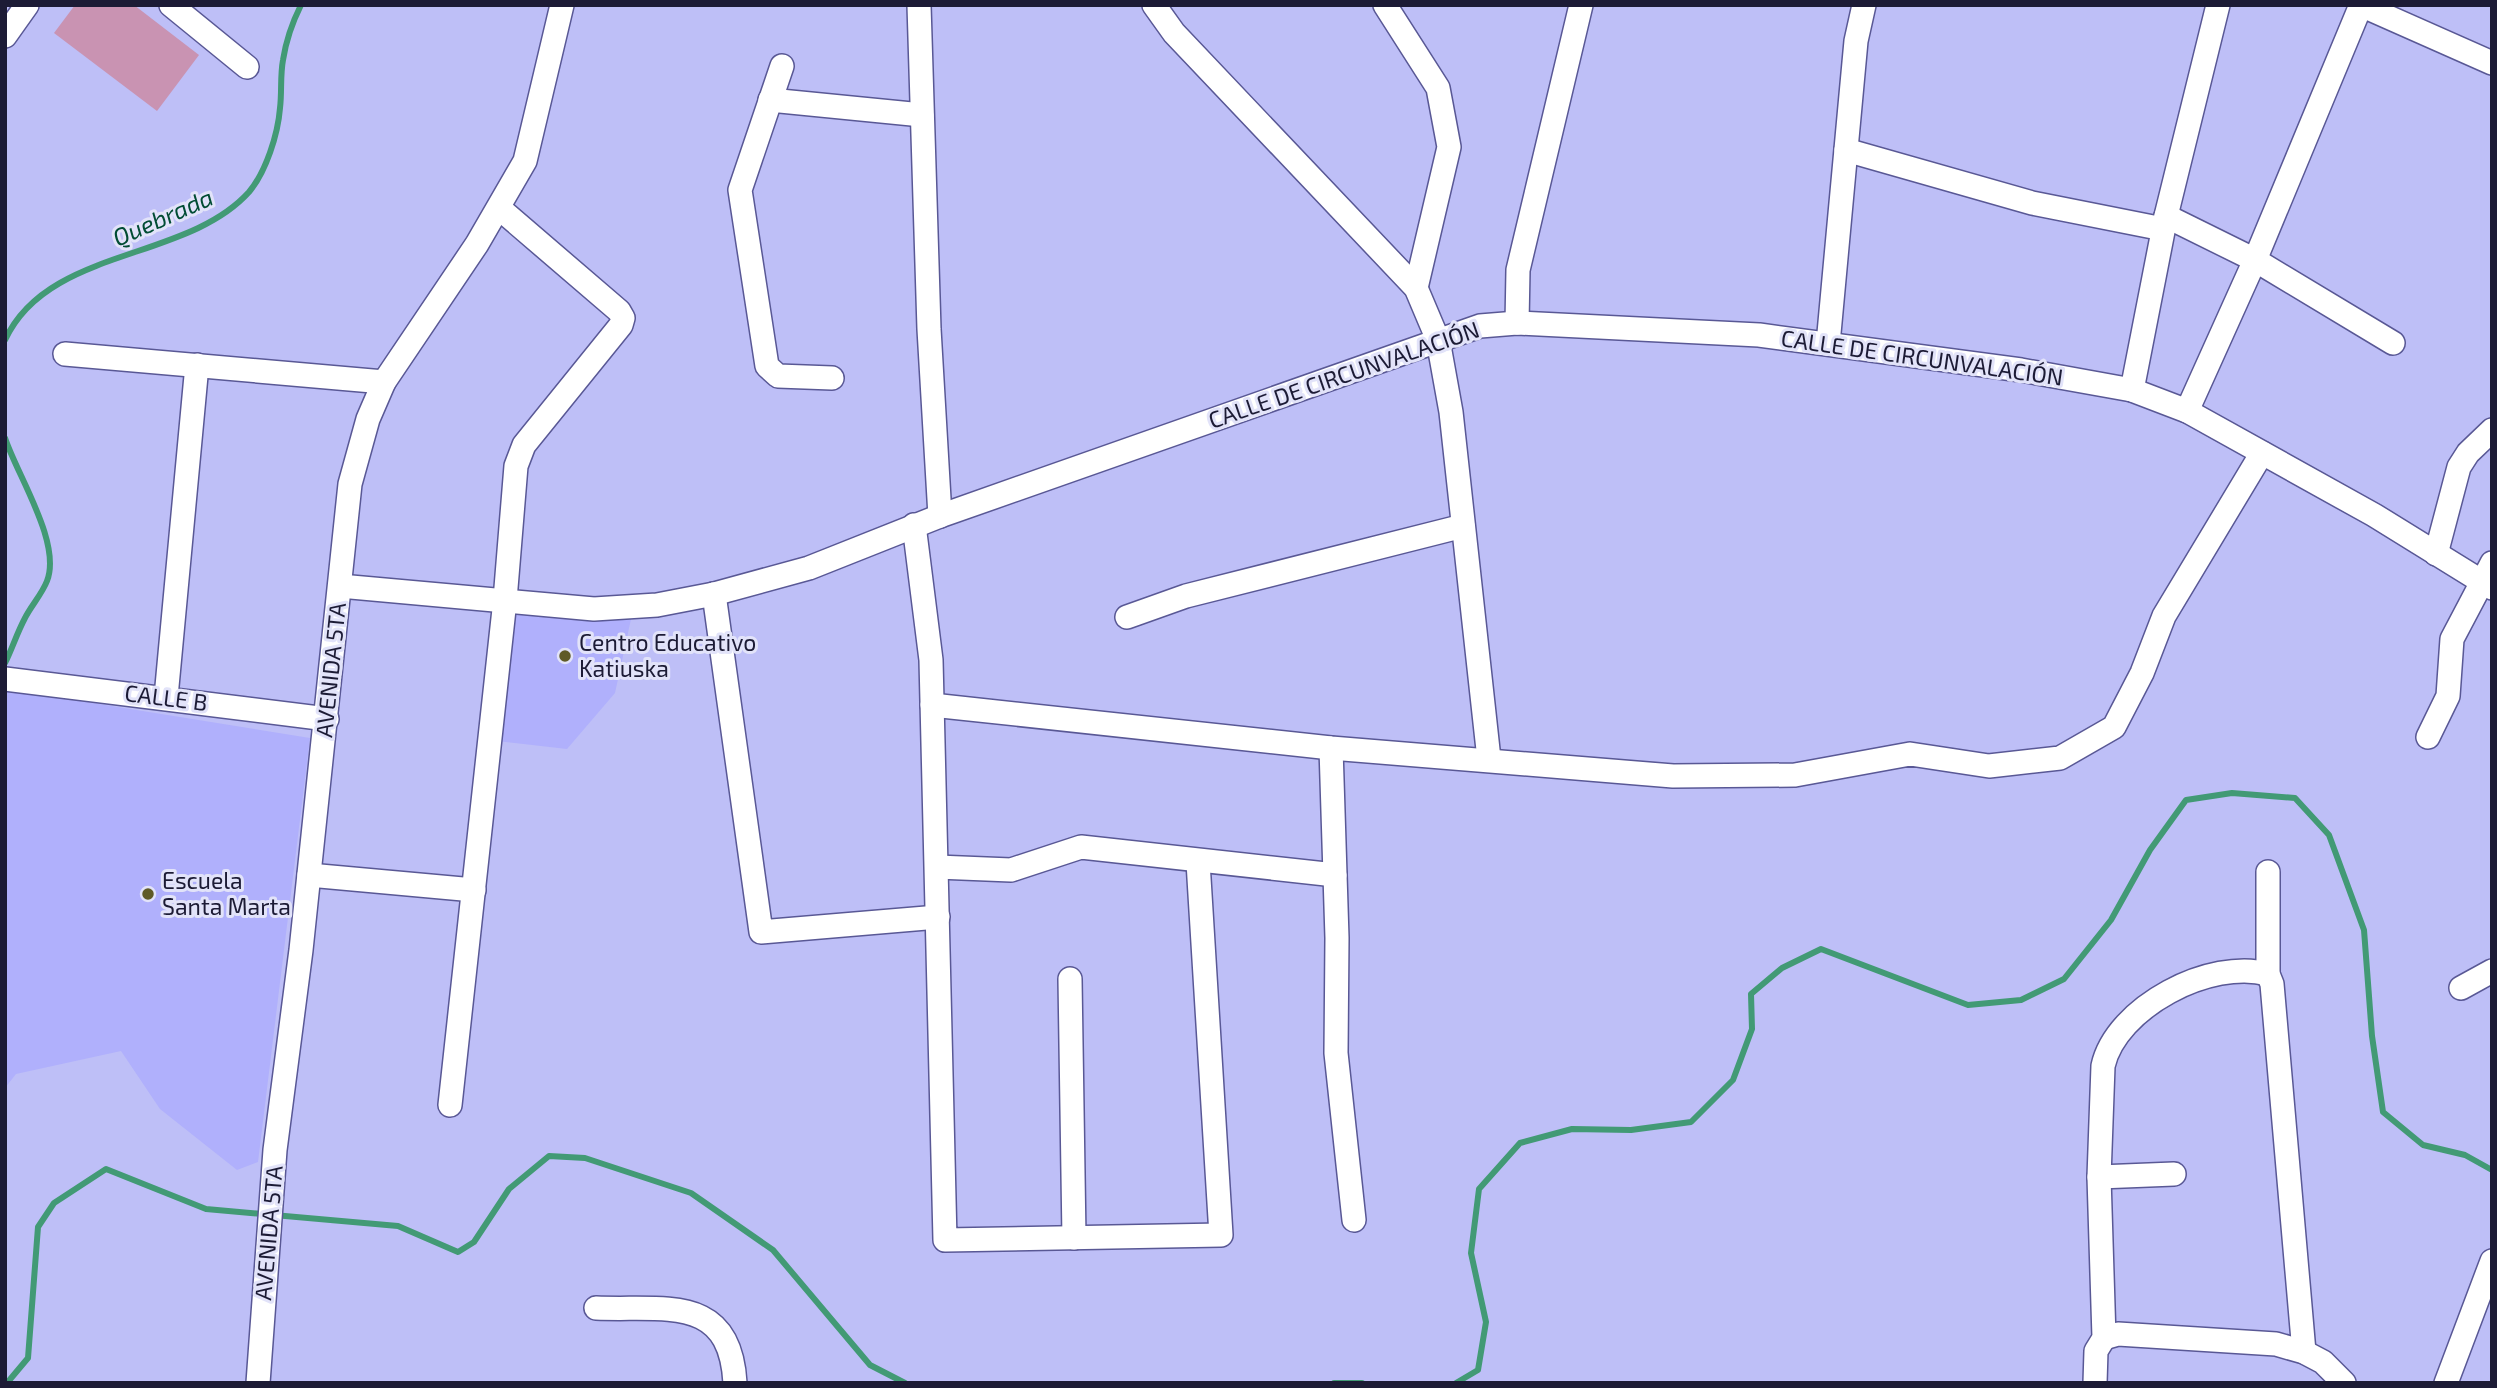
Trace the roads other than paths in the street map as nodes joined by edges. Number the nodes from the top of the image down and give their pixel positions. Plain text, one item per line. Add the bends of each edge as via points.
1 (27, 5) edge
2 (171, 5) edge
3 (562, 5) edge
4 (919, 5) edge
5 (1154, 5) edge
6 (1385, 5) edge
7 (1581, 5) edge
8 (1864, 5) edge
9 (2218, 5) edge
10 (2361, 5) edge
11 (5, 36) edge
12 (2492, 63) edge
13 (782, 66) dead end
14 (247, 67) dead end
15 (769, 100) junction
16 (922, 115) junction
17 (1846, 150) junction
18 (499, 208) junction
19 (2164, 222) junction
20 (2255, 260) junction
21 (1416, 288) junction
22 (1517, 323) junction
23 (1438, 340) junction
24 (2393, 343) dead end
25 (1828, 344) junction
26 (65, 354) dead end
27 (197, 365) junction
28 (832, 378) dead end
29 (384, 382) junction
30 (2132, 390) junction
31 (2187, 411) junction
32 (2492, 430) edge
33 (2262, 453) junction
34 (940, 516) junction
35 (914, 526) junction
36 (1463, 526) junction
37 (2437, 554) junction
38 (2488, 577) edge
39 (340, 586) junction
40 (714, 594) junction
41 (505, 600) junction
42 (1127, 617) dead end
43 (5, 679) edge
44 (166, 697) junction
45 (932, 705) junction
46 (327, 719) junction
47 (2428, 737) dead end
48 (1331, 748) junction
49 (1489, 759) junction
50 (1198, 862) junction
51 (937, 867) junction
52 (2268, 872) dead end
53 (309, 875) junction
54 (1335, 875) junction
55 (474, 890) junction
56 (938, 917) junction
57 (2492, 971) edge
58 (2268, 974) junction
59 (1070, 979) dead end
60 (2461, 988) dead end
61 (450, 1105) dead end
62 (2174, 1174) dead end
63 (2099, 1177) junction
64 (1354, 1220) dead end
65 (1074, 1238) junction
66 (2492, 1261) edge
67 (596, 1308) dead end
68 (2104, 1338) junction
69 (2304, 1352) junction
70 (258, 1383) edge
71 (735, 1383) edge
72 (2095, 1383) edge
73 (2344, 1383) edge
74 (2446, 1383) edge

1 - 11 street
2 - 14 street
3 - 18 street, AVENIDA 5TA via 525,161
4 - 16 street
5 - 21 street via 1174,33
6 - 21 street via 1438,88 1448,147
7 - 22 street via 1518,270
8 - 17 street via 1856,41
9 - 19 street
10 - 12 street
10 - 20 street
13 - 15 street
15 - 16 street
15 - 28 street via 740,190 767,366 778,376
16 - 34 street
17 - 19 street via 2032,203
17 - 25 street
18 - 29 street, AVENIDA 5TA
18 - 41 street via 623,318 524,445 516,466
19 - 20 street
19 - 30 street
20 - 24 street
20 - 31 street
21 - 23 street
22 - 23 street, CALLE DE CIRCUNVALACIÓN via 1480,326
22 - 25 street, CALLE DE CIRCUNVALACIÓN via 1759,335
23 - 34 street, CALLE DE CIRCUNVALACIÓN
23 - 36 street
25 - 30 street, CALLE DE CIRCUNVALACIÓN
26 - 27 street
27 - 29 street
27 - 44 street
29 - 39 street, AVENIDA 5TA via 368,419 351,484
30 - 31 street, CALLE DE CIRCUNVALACIÓN
31 - 33 street, CALLE DE CIRCUNVALACIÓN
32 - 37 street via 2459,467
33 - 37 street, CALLE DE CIRCUNVALACIÓN
33 - 49 street via 2164,616 2114,727 2060,758 1989,766 1910,754 1795,775 1672,776
34 - 35 street, CALLE DE CIRCUNVALACIÓN
35 - 40 street, CALLE DE CIRCUNVALACIÓN via 809,568
35 - 45 street via 931,660
36 - 42 street via 1186,596
36 - 49 street
37 - 38 street, CALLE DE CIRCUNVALACIÓN
38 - 47 street via 2452,639 2448,696
39 - 41 street, CALLE DE CIRCUNVALACIÓN
39 - 46 street, AVENIDA 5TA
40 - 41 street, CALLE DE CIRCUNVALACIÓN via 657,605 594,609
40 - 56 street via 761,932
41 - 55 street
43 - 44 street, CALLE B
44 - 46 street, CALLE B
45 - 48 street
45 - 51 street
46 - 53 street, AVENIDA 5TA
48 - 49 street
48 - 54 street
50 - 51 street via 1081,847 1010,870
50 - 54 street
50 - 65 street via 1221,1235
51 - 56 street
52 - 58 street
53 - 55 street
53 - 70 street, AVENIDA 5TA via 275,1150
54 - 64 street via 1336,1052
55 - 61 street
56 - 65 street via 945,1240
57 - 60 street
58 - 63 street via 2251,969 2194,978 2116,1033 2103,1066
58 - 69 street
59 - 65 street
62 - 63 street
63 - 68 street
66 - 74 street
67 - 71 street via 696,1312 721,1328 733,1356
68 - 69 street via 2118,1334 2249,1342
68 - 72 street via 2096,1351
69 - 73 street via 2323,1362

